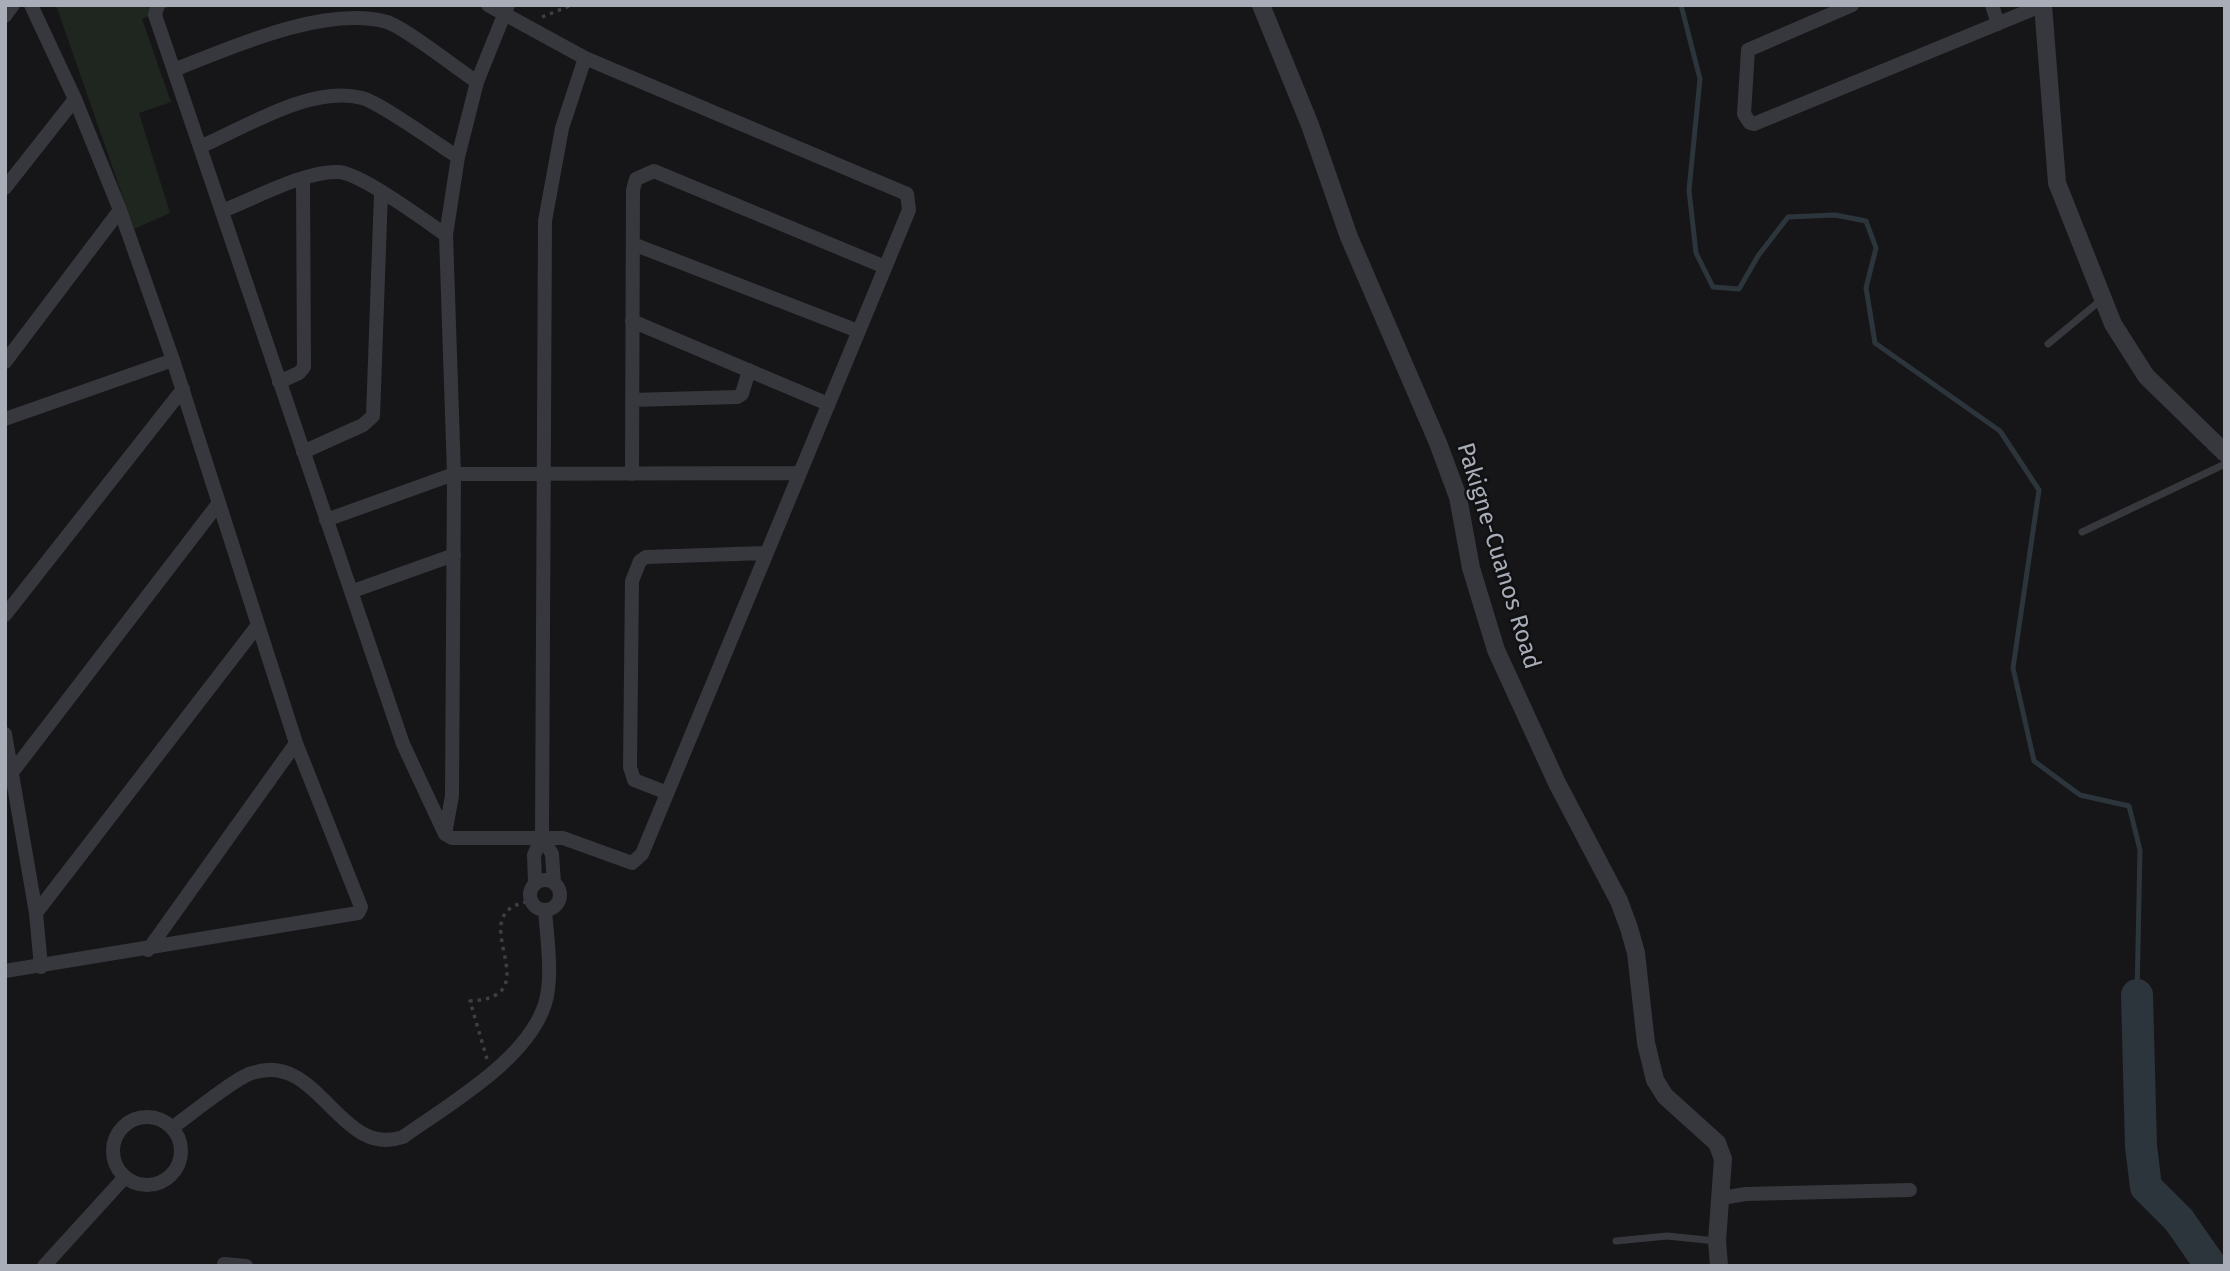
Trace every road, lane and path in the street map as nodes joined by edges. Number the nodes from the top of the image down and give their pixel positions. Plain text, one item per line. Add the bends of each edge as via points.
1 (13, 5) edge
2 (31, 5) edge
3 (158, 5) edge
4 (488, 5) edge
5 (572, 5) edge
6 (1261, 5) edge
7 (1852, 5) edge
8 (1992, 5) edge
9 (2043, 5) edge
10 (505, 10) edge
11 (5, 16) edge
12 (1998, 24) junction
13 (520, 26) junction
14 (585, 58) junction
15 (174, 70) junction
16 (477, 82) junction
17 (75, 99) junction
18 (200, 147) junction
19 (458, 157) junction
20 (303, 179) junction
21 (5, 188) edge
22 (381, 193) junction
23 (120, 210) junction
24 (222, 211) junction
25 (446, 235) junction
26 (632, 244) junction
27 (885, 267) junction
28 (2103, 299) junction
29 (632, 321) junction
30 (858, 331) junction
31 (2048, 344) dead end
32 (173, 360) junction
33 (5, 362) edge
34 (749, 370) junction
35 (279, 382) junction
36 (183, 389) junction
37 (632, 400) junction
38 (828, 404) junction
39 (5, 419) edge
40 (303, 452) junction
41 (2225, 453) edge
42 (2225, 464) edge
43 (798, 473) junction
44 (454, 474) junction
45 (545, 474) junction
46 (632, 474) junction
47 (218, 504) junction
48 (326, 520) junction
49 (2082, 532) dead end
50 (765, 553) junction
51 (454, 555) junction
52 (353, 591) junction
53 (5, 615) edge
54 (257, 625) junction
55 (5, 735) edge
56 (296, 743) junction
57 (10, 775) junction
58 (665, 792) junction
59 (445, 834) junction
60 (542, 837) junction
61 (536, 883) junction
62 (554, 883) junction
63 (531, 901) junction
64 (545, 910) junction
65 (36, 914) junction
66 (148, 950) junction
67 (41, 967) junction
68 (5, 971) edge
69 (491, 1073) junction
70 (173, 1127) junction
71 (125, 1177) junction
72 (1910, 1191) dead end
73 (1721, 1198) junction
74 (1616, 1241) dead end
75 (1717, 1241) junction
76 (224, 1264) dead end
77 (44, 1266) edge
78 (246, 1266) edge
79 (1719, 1266) edge

1 - 11 street
2 - 17 street
3 - 15 street via 155,15
4 - 10 street
5 - 13 path
6 - 73 street, Pakigne-Cuanos Road via 1349,237 1454,486 1471,568 1496,650 1629,928 1655,1080 1665,1096 1717,1143 1723,1159
7 - 12 street via 1748,50 1744,114 1750,123
8 - 12 street
9 - 12 street
9 - 28 street via 2057,183
10 - 13 street
10 - 16 street
13 - 14 street
14 - 27 street via 907,194 909,210
14 - 45 street via 562,128 545,221
15 - 16 street via 272,32 348,18 389,22
15 - 18 street
16 - 19 street
17 - 21 street
17 - 23 street
18 - 19 street via 304,100 333,96 363,98
18 - 24 street
19 - 25 street
20 - 22 street via 342,172
20 - 24 street
20 - 35 street via 304,367
22 - 25 street
22 - 40 street via 373,416
23 - 32 street
23 - 33 street
24 - 35 street
25 - 44 street
26 - 27 street via 636,178 654,171
26 - 29 street
26 - 30 street
27 - 30 street
28 - 31 lane
28 - 41 street via 2146,376
29 - 34 street
29 - 37 street
30 - 38 street
32 - 36 street
32 - 39 street
34 - 37 street via 737,397
34 - 38 street
35 - 40 street
36 - 47 street
36 - 53 street
37 - 46 street
38 - 43 street
40 - 48 street
42 - 49 lane
43 - 46 street
43 - 50 street
44 - 45 street
44 - 48 street
44 - 51 street
45 - 46 street
45 - 60 street
47 - 54 street
47 - 57 street
48 - 52 street
50 - 58 street
50 - 58 street via 646,557 635,570 630,767 634,780
51 - 52 street
51 - 59 street via 452,796
52 - 59 street via 403,744
54 - 56 street
54 - 65 street
55 - 57 street
56 - 66 street
56 - 66 street via 361,903 359,911
57 - 65 street
58 - 60 street via 642,854 632,863 563,838
59 - 60 street via 452,838
60 - 61 street via 534,855
60 - 62 street via 552,854
61 - 62 street
61 - 63 street
62 - 64 street via 559,901
63 - 64 street
63 - 69 path via 520,902 502,917 499,939 509,967 503,985 489,998 470,1001
64 - 69 street via 548,983 542,1012 520,1046
65 - 67 street
66 - 67 street
67 - 68 street
69 - 70 street via 403,1137 388,1142 351,1127 308,1083 287,1071 251,1073
70 - 71 street via 181,1154 167,1179 153,1184
70 - 71 street via 148,1116 122,1127 113,1152
71 - 77 street
72 - 73 street
73 - 75 street, Pakigne-Cuanos Road
74 - 75 lane via 1667,1236
75 - 79 street, Pakigne-Cuanos Road
76 - 78 street

